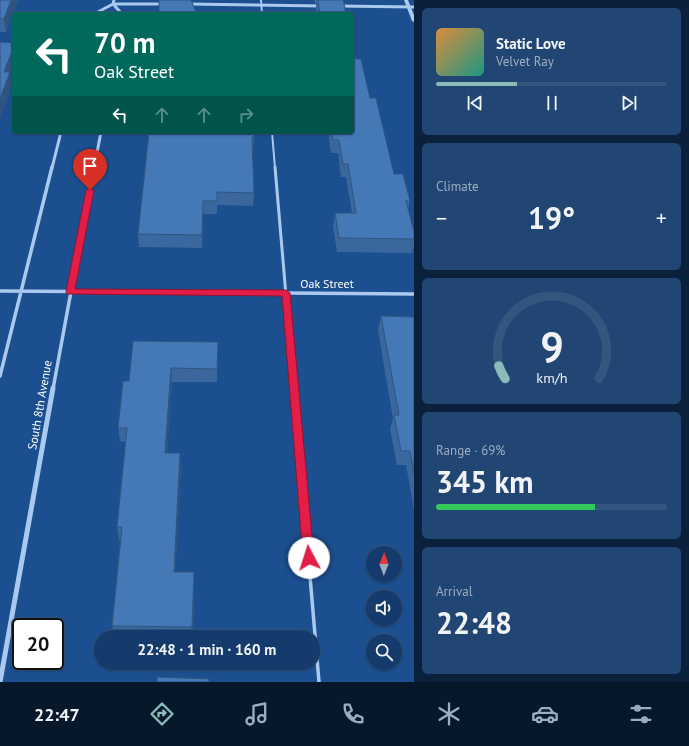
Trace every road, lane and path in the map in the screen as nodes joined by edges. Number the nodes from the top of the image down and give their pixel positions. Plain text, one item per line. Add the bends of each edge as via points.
1 (261, 0) edge
2 (406, 0) edge
3 (114, 2) edge
4 (169, 4) edge
5 (184, 4) edge
6 (261, 5) junction
7 (329, 6) edge
8 (336, 6) edge
9 (411, 7) edge
10 (97, 12) edge
11 (121, 12) edge
12 (262, 12) edge
13 (414, 21) edge
14 (60, 134) edge
15 (101, 134) edge
16 (272, 134) edge
17 (0, 291) edge
18 (20, 291) junction
19 (70, 292) junction
20 (286, 293) junction
21 (414, 294) edge
22 (0, 376) edge
23 (0, 682) edge
24 (319, 682) edge

1 - 6 lane
2 - 9 street
3 - 4 street
3 - 10 street
3 - 11 street
5 - 6 street
6 - 7 street
6 - 12 lane
8 - 9 street
9 - 13 street
14 - 18 street
15 - 19 street, South 8th Avenue
16 - 20 lane
17 - 18 street, Oak Street
18 - 19 street, Oak Street
18 - 22 street
19 - 20 street, Oak Street
19 - 23 street, South 8th Avenue
20 - 21 street, Oak Street
20 - 24 lane

